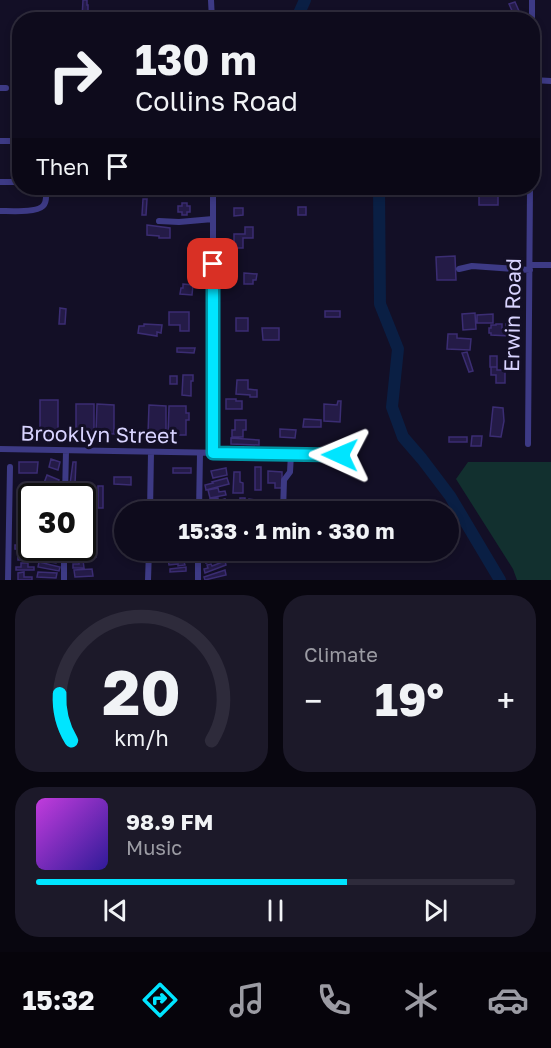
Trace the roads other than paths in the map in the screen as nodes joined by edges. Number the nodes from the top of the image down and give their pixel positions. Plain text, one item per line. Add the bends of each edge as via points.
1 (46, 195) edge
2 (213, 195) edge
3 (531, 195) edge
4 (0, 211) edge
5 (213, 219) junction
6 (159, 221) dead end
7 (551, 265) edge
8 (530, 268) junction
9 (459, 269) dead end
10 (528, 444) dead end
11 (0, 449) edge
12 (66, 451) junction
13 (151, 452) junction
14 (200, 453) junction
15 (213, 453) junction
16 (291, 454) junction
17 (340, 455) dead end
18 (10, 467) dead end
19 (65, 483) edge
20 (150, 501) edge
21 (199, 501) edge
22 (283, 501) edge
23 (64, 561) edge
24 (149, 561) edge
25 (198, 561) edge
26 (8, 580) edge
27 (64, 580) edge
28 (148, 580) edge
29 (198, 580) edge

1 - 4 street via 42,208
2 - 5 street
3 - 8 street, Erwin Road
5 - 6 street
5 - 15 street
7 - 8 street
8 - 9 street
8 - 10 street, Erwin Road
11 - 12 street, Brooklyn Street
12 - 13 street, Brooklyn Street
12 - 19 street
13 - 14 street, Brooklyn Street
13 - 20 street
14 - 15 street, Brooklyn Street
14 - 21 street
15 - 16 street, Brooklyn Street
16 - 17 street, Brooklyn Street
16 - 22 street
18 - 26 street
23 - 27 street
24 - 28 street
25 - 29 street

